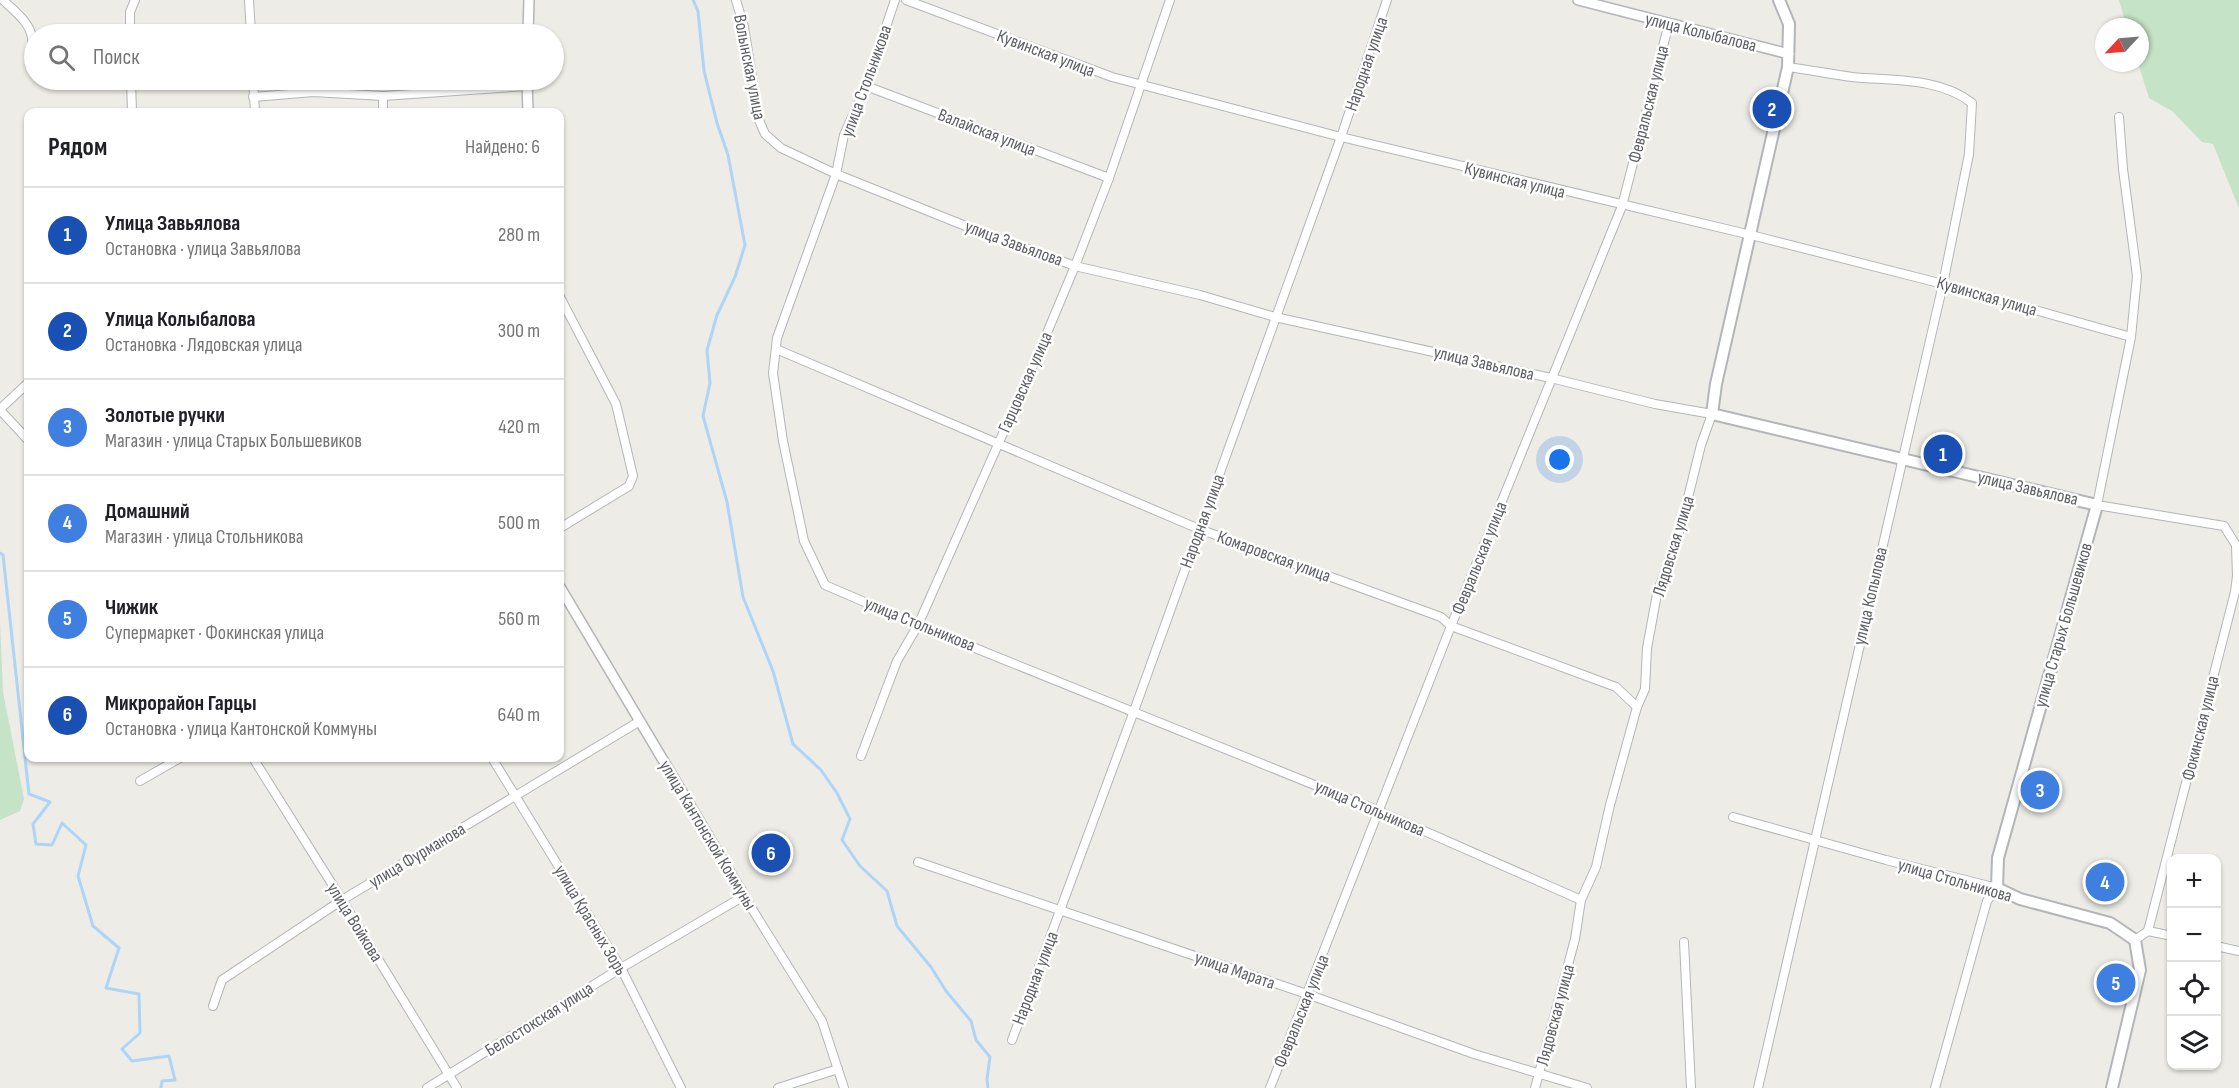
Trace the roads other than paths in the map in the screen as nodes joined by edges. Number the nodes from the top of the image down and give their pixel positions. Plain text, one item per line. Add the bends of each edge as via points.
1 (3, 0) edge
2 (135, 0) edge
3 (249, 0) edge
4 (529, 0) edge
5 (736, 0) edge
6 (895, 0) edge
7 (906, 0) edge
8 (1170, 0) edge
9 (1387, 0) edge
10 (1578, 0) edge
11 (1779, 0) edge
12 (1669, 23) junction
13 (25, 24) edge
14 (130, 24) edge
15 (250, 24) edge
16 (528, 24) edge
17 (1789, 54) junction
18 (1788, 67) junction
19 (1141, 84) junction
20 (866, 86) junction
21 (131, 90) edge
22 (254, 90) edge
23 (449, 90) edge
24 (527, 90) edge
25 (383, 96) junction
26 (254, 97) junction
27 (132, 108) edge
28 (255, 108) edge
29 (383, 108) edge
30 (528, 108) edge
31 (2119, 117) dead end
32 (765, 134) joint
33 (1341, 137) junction
34 (836, 174) junction
35 (1109, 178) junction
36 (1622, 206) junction
37 (1751, 235) junction
38 (1075, 266) junction
39 (1943, 284) junction
40 (564, 305) edge
41 (1275, 317) junction
42 (2131, 337) junction
43 (776, 348) junction
44 (1551, 378) junction
45 (24, 387) edge
46 (0, 410) edge
47 (1712, 414) junction
48 (24, 436) edge
49 (997, 444) junction
50 (1901, 458) junction
51 (2097, 505) junction
52 (564, 526) edge
53 (2224, 526) joint
54 (1199, 529) junction
55 (564, 594) edge
56 (918, 625) junction
57 (1451, 626) junction
58 (1637, 707) junction
59 (1134, 711) junction
60 (640, 721) junction
61 (861, 756) dead end
62 (173, 762) edge
63 (256, 762) edge
64 (494, 762) edge
65 (140, 781) dead end
66 (515, 796) junction
67 (1379, 811) junction
68 (1733, 818) dead end
69 (1814, 840) junction
70 (918, 862) dead end
71 (1996, 888) junction
72 (744, 896) junction
73 (342, 900) junction
74 (1581, 900) junction
75 (1060, 911) junction
76 (2148, 931) junction
77 (2167, 935) edge
78 (2135, 940) junction
79 (1684, 942) dead end
80 (2221, 947) edge
81 (2239, 951) edge
82 (621, 968) junction
83 (1307, 994) junction
84 (213, 1006) dead end
85 (1012, 1040) dead end
86 (838, 1069) junction
87 (1539, 1074) junction
88 (449, 1075) junction
89 (427, 1088) edge
90 (457, 1088) edge
91 (681, 1088) edge
92 (778, 1088) edge
93 (844, 1088) edge
94 (1270, 1088) edge
95 (1535, 1088) edge
96 (1587, 1088) edge
97 (1691, 1088) edge
98 (1758, 1088) edge
99 (1935, 1088) edge
100 (2112, 1088) edge

1 - 13 street
2 - 14 street
3 - 15 street
4 - 16 street
5 - 32 street, Волынская улица
6 - 20 street, улица Стольникова
7 - 19 street, Кувинская улица via 1112,77
8 - 19 street, Гарцовская улица
9 - 33 street, Народная улица
10 - 12 street, улица Колыбалова
11 - 17 main road, Лядовская улица via 1789,24
12 - 17 street, улица Колыбалова
12 - 36 street, Февральская улица
17 - 18 main road, Лядовская улица
18 - 37 main road, Лядовская улица
18 - 39 street, улица Копылова via 1928,84 1959,92 1972,103 1969,154
19 - 33 street, Кувинская улица
19 - 35 street, Гарцовская улица
20 - 34 street, улица Стольникова via 844,135
20 - 35 street, Валайская улица
21 - 27 street
22 - 26 street
23 - 25 street
24 - 30 street
25 - 26 street via 313,92
25 - 29 street
26 - 28 street
31 - 42 street, улица Старых Большевиков via 2138,276
32 - 34 street, улица Завьялова via 782,148
33 - 36 street, Кувинская улица
33 - 41 street, Народная улица
34 - 38 street, улица Завьялова
34 - 43 street, улица Стольникова
35 - 38 street, Гарцовская улица
36 - 37 street, Кувинская улица
36 - 44 street, Февральская улица
37 - 39 street, Кувинская улица
37 - 47 main road, Лядовская улица
38 - 41 street, улица Завьялова
38 - 49 street, Гарцовская улица
39 - 42 street, Кувинская улица
39 - 50 street, улица Копылова
40 - 52 street via 616,404 633,476 629,486
41 - 44 street, улица Завьялова
41 - 54 street, Народная улица
42 - 51 street, улица Старых Большевиков
43 - 49 street, Комаровская улица
43 - 56 street, улица Стольникова via 773,374 783,441 804,541 825,585
44 - 47 street, улица Завьялова
44 - 57 street, Февральская улица
45 - 46 street
46 - 48 street
47 - 50 main road, улица Завьялова
47 - 58 street, Лядовская улица via 1681,526 1657,594 1647,648 1646,689
49 - 54 street, Комаровская улица
49 - 56 street, Гарцовская улица
50 - 51 main road, улица Завьялова
50 - 69 street, улица Копылова
51 - 53 street, улица Завьялова
51 - 71 main road, улица Старых Большевиков via 1998,858
53 - 76 street, Фокинская улица via 2236,544 2235,592
54 - 57 street, Комаровская улица via 1442,617
54 - 59 street, Народная улица
55 - 60 street, улица Кантонской Коммуны
56 - 59 street, улица Стольникова
56 - 61 street, Гарцовская улица via 897,661
57 - 58 street, Комаровская улица via 1616,687
57 - 67 street, Февральская улица
58 - 74 street, Лядовская улица via 1596,867
59 - 67 street, улица Стольникова
59 - 75 street, Народная улица
60 - 66 street, улица Фурманова
60 - 72 street, улица Кантонской Коммуны
62 - 65 street
63 - 73 street, улица Войкова
64 - 66 street, улица Красных Зорь
66 - 73 street, улица Фурманова
66 - 82 street, улица Красных Зорь
67 - 74 street, улица Стольникова
67 - 83 street, Февральская улица
68 - 69 street, улица Стольникова
69 - 71 street, улица Стольникова
69 - 98 street, улица Копылова
70 - 75 street, улица Марата
71 - 78 main road, улица Стольникова via 2020,899 2110,923
71 - 99 street, улица Старых Большевиков via 1987,901
72 - 82 street, Белостокская улица
72 - 86 street, улица Кантонской Коммуны via 822,1021
73 - 84 street, улица Фурманова via 222,980
73 - 88 street, улица Войкова
74 - 87 street, Лядовская улица via 1575,939
75 - 83 street, улица Марата
75 - 85 street, Народная улица
76 - 77 street
76 - 78 street
78 - 100 main road via 2140,970
79 - 97 street
80 - 81 street
82 - 88 street, Белостокская улица
82 - 91 street, улица Красных Зорь
83 - 87 street, улица Марата
83 - 94 street, Февральская улица
86 - 92 street
86 - 93 street, улица Кантонской Коммуны
87 - 95 street, Лядовская улица
87 - 96 street, улица Марата
88 - 89 street, Белостокская улица
88 - 90 street, улица Войкова

